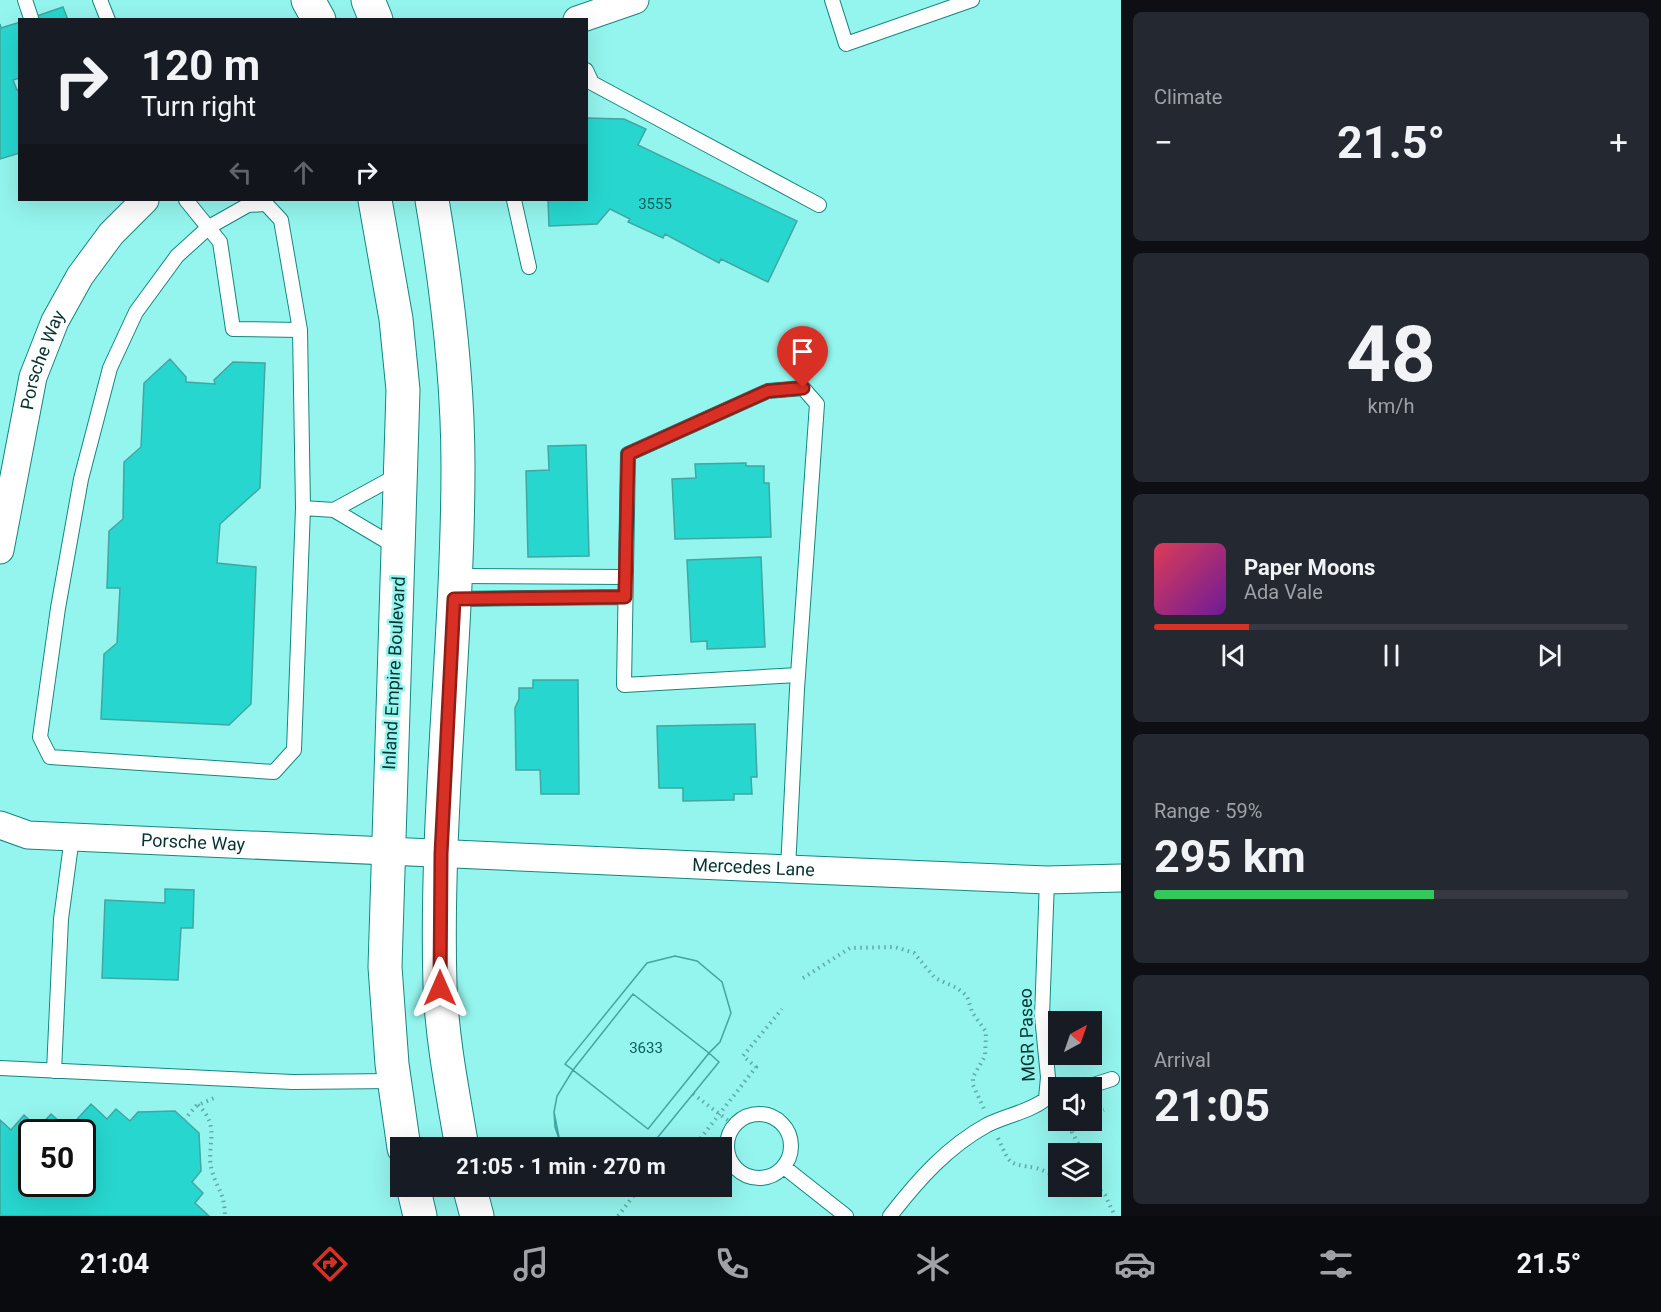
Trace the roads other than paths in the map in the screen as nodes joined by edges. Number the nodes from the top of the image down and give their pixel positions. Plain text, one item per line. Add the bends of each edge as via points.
1 (25, 0) edge
2 (100, 0) edge
3 (308, 0) edge
4 (368, 0) edge
5 (635, 0) edge
6 (832, 0) edge
7 (972, 0) edge
8 (32, 18) dead end
9 (107, 18) edge
10 (318, 18) edge
11 (375, 18) edge
12 (583, 18) edge
13 (588, 80) edge
14 (144, 201) edge
15 (187, 201) edge
16 (375, 201) edge
17 (432, 201) edge
18 (514, 201) edge
19 (819, 205) dead end
20 (209, 227) junction
21 (529, 267) dead end
22 (300, 330) junction
23 (402, 473) junction
24 (303, 508) junction
25 (334, 510) junction
26 (0, 547) edge
27 (400, 549) junction
28 (626, 577) junction
29 (455, 587) junction
30 (625, 597) junction
31 (798, 675) junction
32 (0, 825) edge
33 (72, 837) junction
34 (388, 851) junction
35 (441, 854) junction
36 (788, 870) junction
37 (1121, 878) edge
38 (1047, 880) junction
39 (0, 1068) edge
40 (54, 1071) junction
41 (1048, 1077) edge
42 (1112, 1079) dead end
43 (394, 1081) junction
44 (1102, 1082) edge
45 (1048, 1100) edge
46 (402, 1137) edge
47 (460, 1137) edge
48 (784, 1167) junction
49 (416, 1197) edge
50 (472, 1197) edge
51 (420, 1216) edge
52 (477, 1216) edge
53 (846, 1216) edge
54 (890, 1216) edge

1 - 8 lane
2 - 9 lane
3 - 10 main road
4 - 11 main road
5 - 12 street
6 - 7 lane via 846,44
13 - 19 lane
14 - 26 street, Porsche Way via 111,234 80,276 55,321 33,377
15 - 20 lane
16 - 23 main road, Inland Empire Boulevard via 396,319 403,390
17 - 29 main road via 447,286 456,382
18 - 21 lane
20 - 22 lane via 220,242 233,329
20 - 22 lane via 248,205 266,204 281,220
20 - 24 lane via 177,256 136,312 110,368 81,479 58,609 40,737 50,757 274,772 294,750
22 - 24 lane
23 - 25 lane
23 - 27 main road, Inland Empire Boulevard
24 - 25 lane
25 - 27 lane
27 - 34 main road, Inland Empire Boulevard
28 - 29 lane
28 - 30 lane
28 - 31 lane via 628,454 768,391 803,388 817,404
29 - 30 lane
29 - 35 main road
30 - 31 lane via 624,686
31 - 36 lane
32 - 33 street, Porsche Way via 28,835
33 - 34 street, Porsche Way
33 - 40 lane via 61,919
34 - 35 street, Mercedes Lane
34 - 43 main road, Inland Empire Boulevard via 385,967
35 - 36 street, Mercedes Lane
35 - 47 main road via 440,988
36 - 38 street, Mercedes Lane
37 - 38 street, Mercedes Lane
38 - 41 lane, MGR Paseo via 1042,1016
39 - 40 lane
40 - 43 lane via 293,1082
42 - 44 lane
43 - 46 main road, Inland Empire Boulevard
45 - 54 lane, MGR Paseo via 991,1123 951,1149
48 - 48 lane via 791,1146 789,1135 774,1118 753,1114 734,1125 727,1144 738,1171 757,1178
48 - 53 lane
49 - 51 main road
50 - 52 main road

